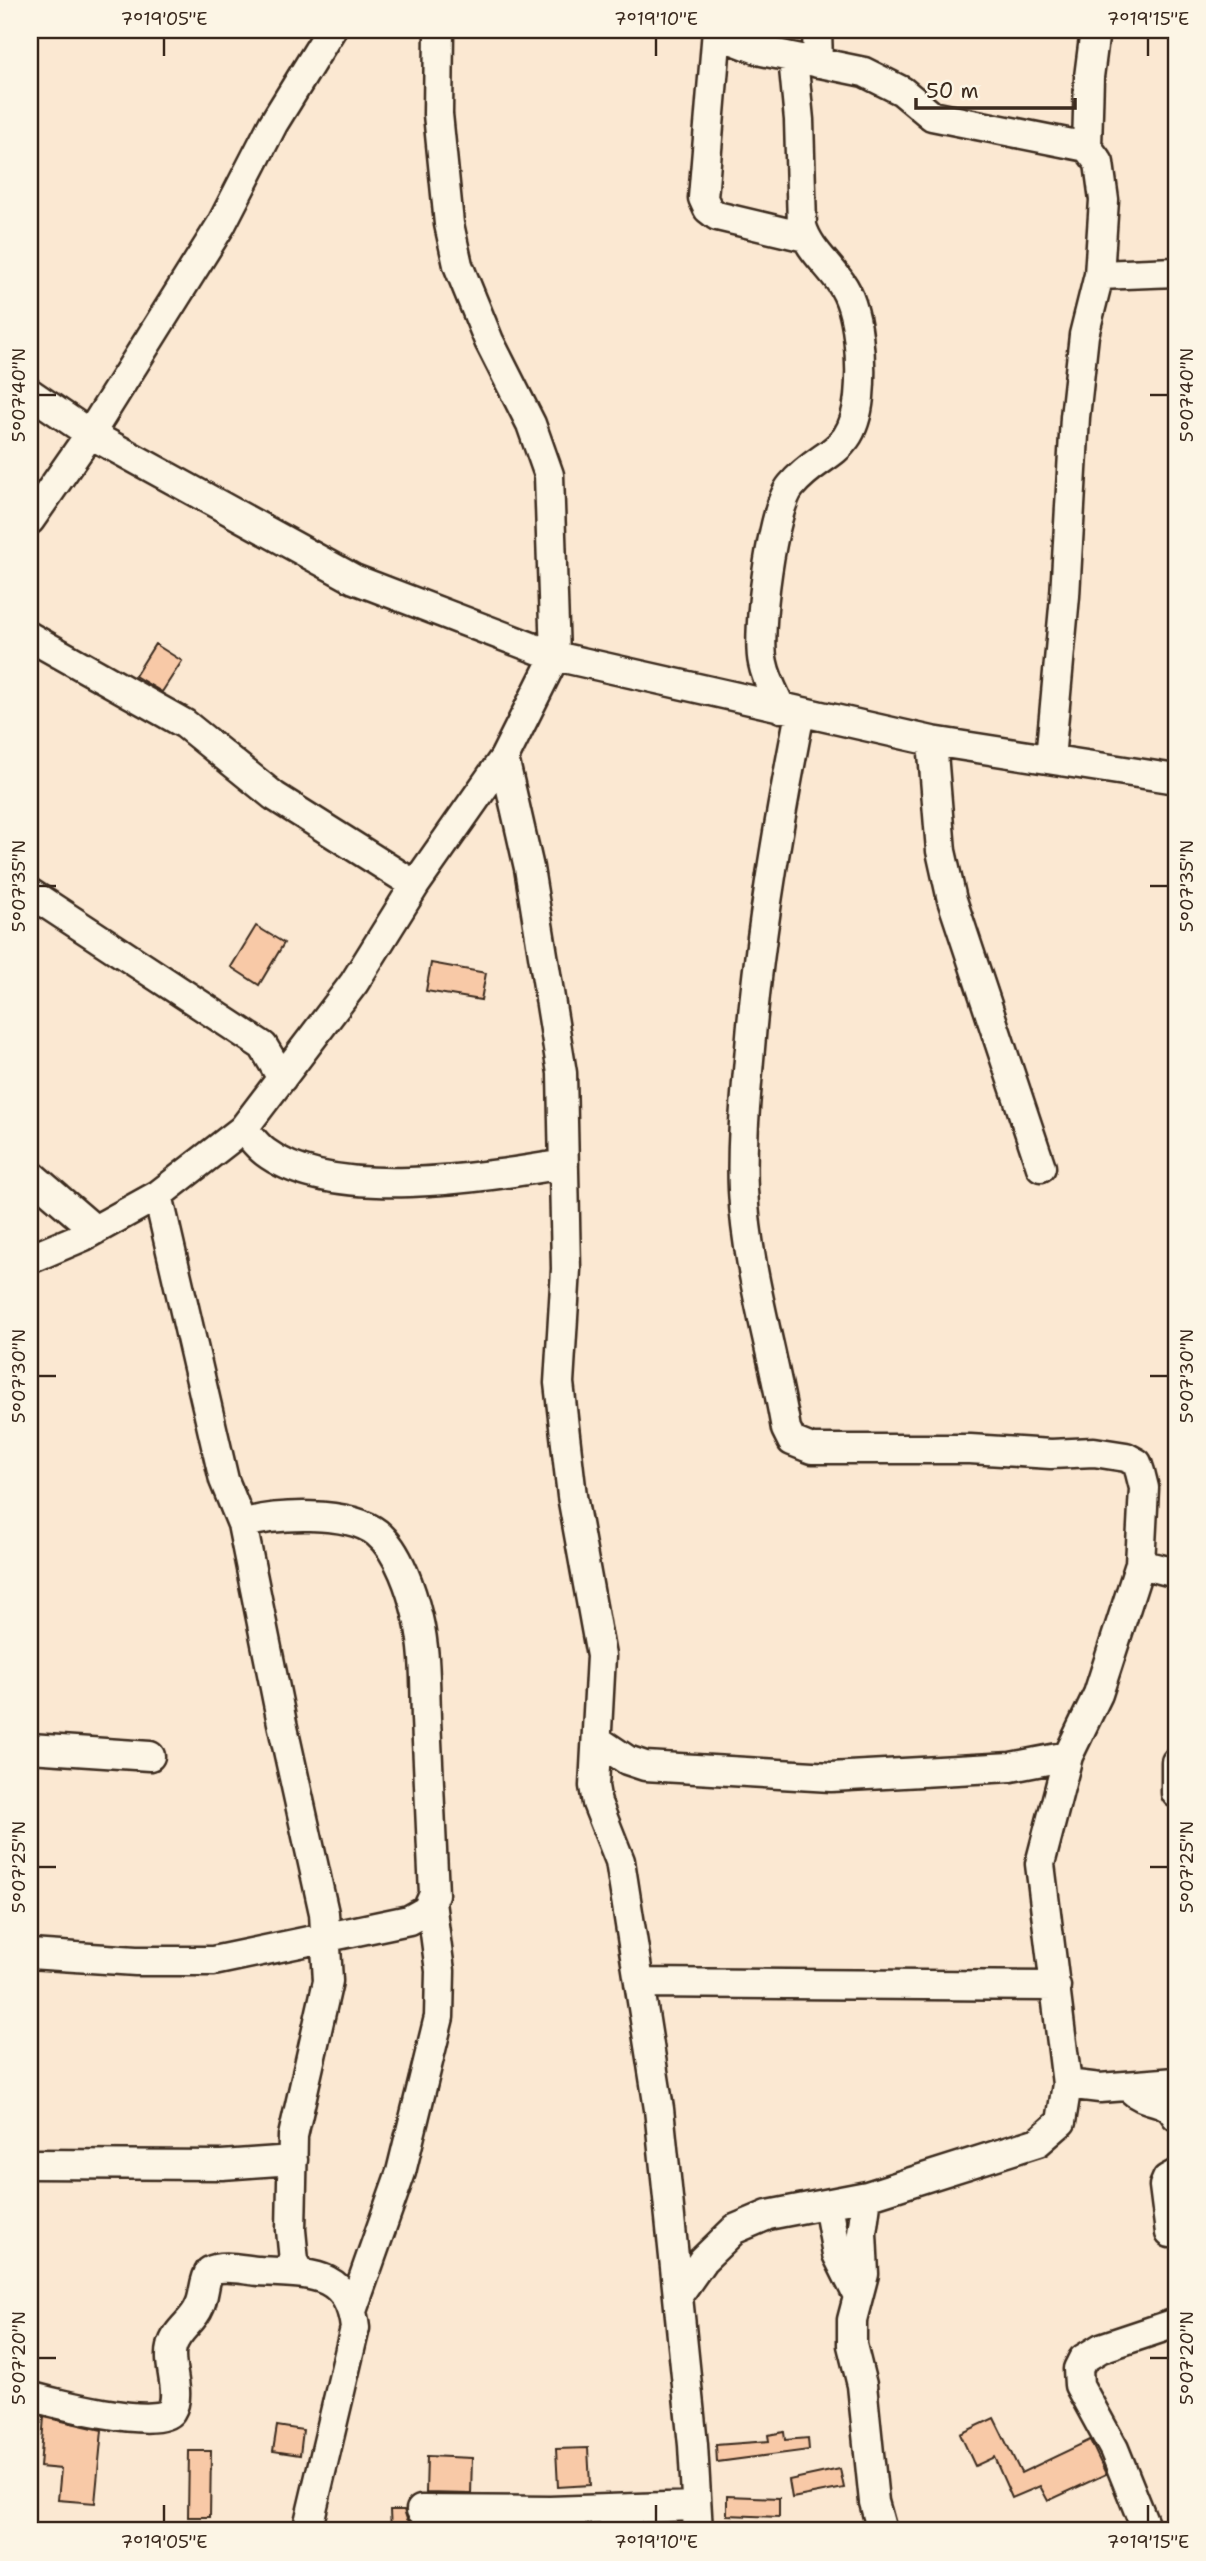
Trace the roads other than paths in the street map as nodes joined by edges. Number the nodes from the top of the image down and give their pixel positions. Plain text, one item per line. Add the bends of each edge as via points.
1 (331, 30) edge
2 (439, 30) edge
3 (719, 30) edge
4 (817, 30) edge
5 (1095, 30) edge
6 (806, 61) junction
7 (1087, 147) junction
8 (805, 237) junction
9 (1176, 272) edge
10 (1099, 275) junction
11 (30, 393) edge
12 (90, 434) junction
13 (30, 520) edge
14 (30, 637) edge
15 (555, 656) junction
16 (790, 710) junction
17 (932, 741) junction
18 (505, 758) junction
19 (1050, 759) junction
20 (1176, 779) edge
21 (415, 885) junction
22 (30, 893) edge
23 (262, 1046) junction
24 (305, 1047) junction
25 (282, 1078) junction
26 (243, 1129) junction
27 (564, 1164) junction
28 (1041, 1167) dead end
29 (30, 1174) edge
30 (158, 1195) junction
31 (95, 1230) junction
32 (30, 1259) edge
33 (242, 1524) junction
34 (1140, 1564) junction
35 (1176, 1573) edge
36 (597, 1740) junction
37 (30, 1748) edge
38 (150, 1756) dead end
39 (1068, 1756) junction
40 (1176, 1762) edge
41 (1176, 1793) edge
42 (431, 1902) junction
43 (326, 1938) junction
44 (30, 1954) edge
45 (639, 1983) junction
46 (1056, 1986) junction
47 (1176, 2082) edge
48 (1067, 2084) junction
49 (1130, 2087) junction
50 (1176, 2116) edge
51 (293, 2160) junction
52 (30, 2164) edge
53 (1176, 2174) edge
54 (867, 2196) junction
55 (828, 2204) junction
56 (1170, 2233) dead end
57 (302, 2273) junction
58 (679, 2294) junction
59 (857, 2294) junction
60 (352, 2308) junction
61 (1176, 2323) edge
62 (30, 2396) edge
63 (421, 2510) dead end
64 (697, 2519) edge
65 (306, 2531) edge
66 (882, 2531) edge
67 (1147, 2531) edge

1 - 12 street via 273,124 221,225
2 - 15 street via 438,114 449,224 458,265 489,341 531,424 549,475
3 - 6 street via 742,45
3 - 8 street via 703,198 717,216
4 - 6 street
5 - 7 street
6 - 7 street via 864,72 902,91 932,116
6 - 8 street via 799,120
7 - 10 street via 1099,163 1104,200
8 - 16 street via 843,285 852,305 859,396 853,429 838,449 791,485 779,512 761,645 763,664
9 - 10 street
10 - 19 street via 1086,325 1075,417
11 - 12 street
12 - 13 street
12 - 15 street via 354,579
14 - 21 street via 185,724 274,796
15 - 16 street
15 - 18 street
16 - 17 street
16 - 34 street via 755,986 743,1132 743,1192 751,1254 786,1429 792,1441 812,1448 970,1448 1126,1457 1137,1463 1144,1488
17 - 19 street
17 - 28 street via 941,851 952,900
18 - 21 street
18 - 27 street via 557,1035
19 - 20 street
21 - 24 street via 362,971
22 - 23 street
23 - 24 street
23 - 25 street
24 - 25 street
25 - 26 street
26 - 27 street via 264,1152 286,1164 316,1174 361,1180 415,1184
26 - 30 street
27 - 36 street via 566,1269 559,1383 572,1496 601,1656
29 - 31 street
30 - 31 street
30 - 33 street via 224,1480
31 - 32 street
33 - 42 street via 297,1516 338,1520 376,1531 392,1552 411,1592 423,1649
33 - 43 street via 316,1871
34 - 35 street
34 - 39 street via 1098,1694
36 - 39 street via 645,1766 801,1777 1011,1767
36 - 45 street via 594,1786 620,1861
37 - 38 street
39 - 46 street via 1040,1864
40 - 41 street
42 - 43 street via 427,1910 409,1920
42 - 60 street via 440,1971 439,2017 401,2172
43 - 44 street via 213,1961
43 - 51 street via 328,1980 293,2136
45 - 46 street
45 - 58 street via 659,2109
46 - 48 street
47 - 49 street
48 - 49 street
48 - 54 street via 1061,2122 1038,2142
49 - 50 street via 1139,2096 1164,2102
51 - 52 street via 222,2165
51 - 57 street via 290,2230 294,2261
53 - 56 street via 1164,2186
54 - 55 street
54 - 59 street via 862,2233 864,2274
55 - 58 street via 768,2216 735,2229 703,2260
55 - 59 street via 837,2254
57 - 60 street via 317,2274 340,2289
57 - 62 street via 210,2271 201,2304 172,2348 174,2402 164,2417 123,2415
58 - 64 street
59 - 66 street via 852,2345 862,2385 874,2502
60 - 65 street via 355,2328
61 - 67 street via 1101,2348 1083,2359 1076,2378 1114,2449
63 - 64 street

